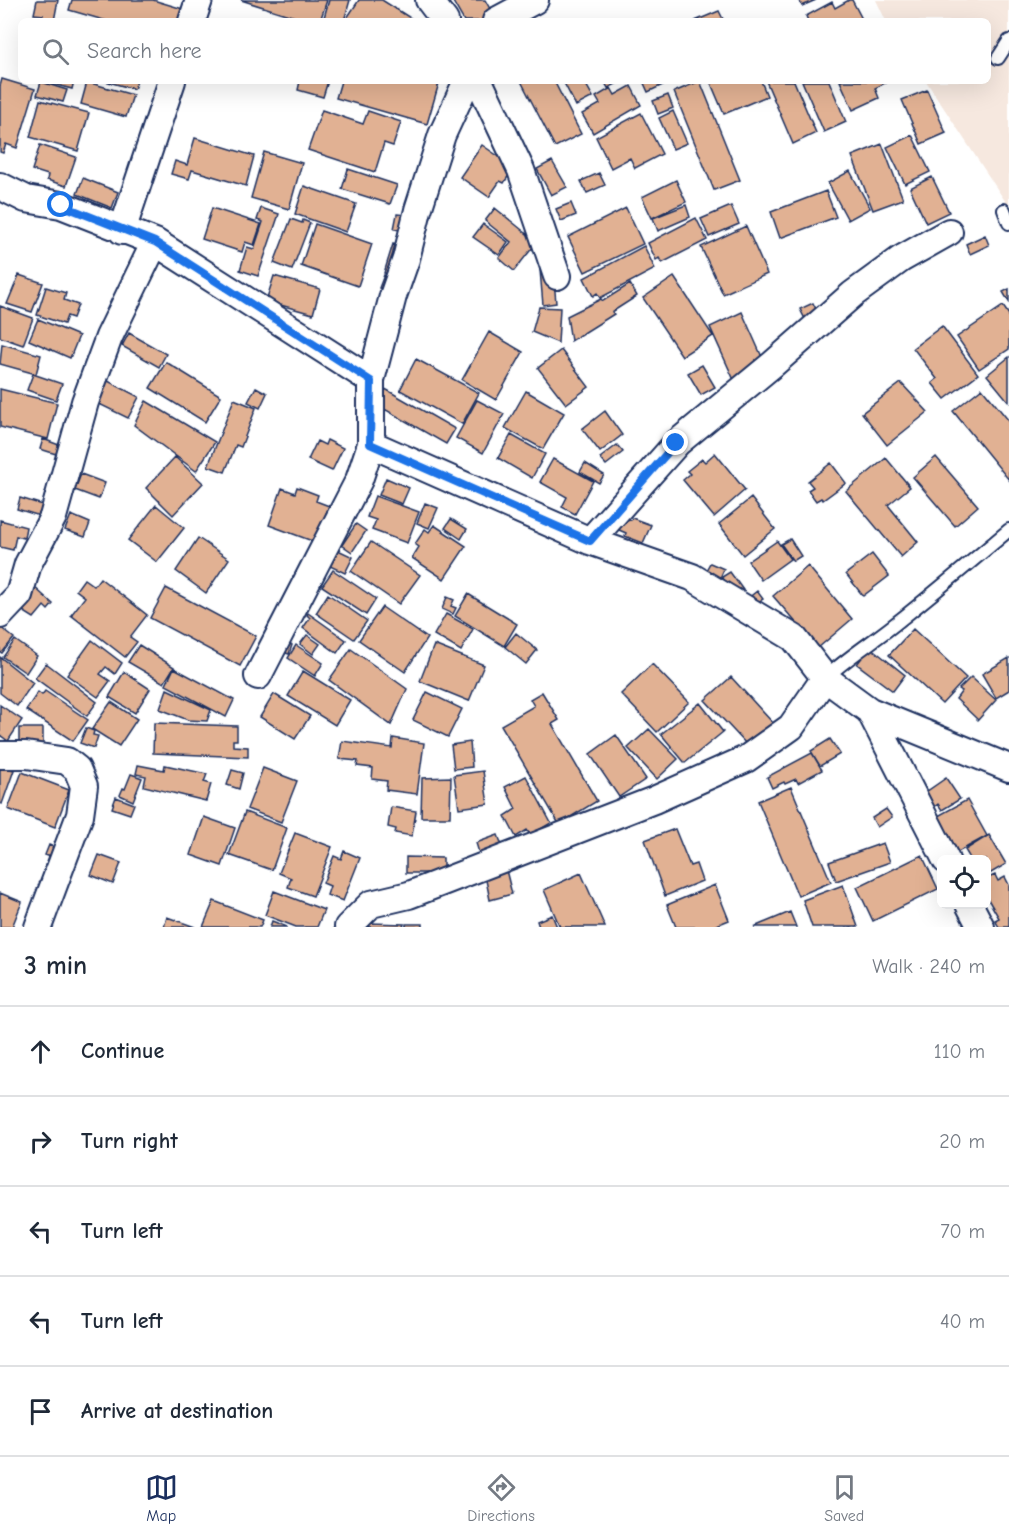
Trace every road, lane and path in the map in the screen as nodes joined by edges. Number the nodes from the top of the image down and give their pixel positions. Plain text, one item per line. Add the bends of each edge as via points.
1 (199, 0) edge
2 (429, 0) edge
3 (535, 0) edge
4 (193, 18) edge
5 (443, 18) edge
6 (502, 18) edge
7 (1009, 40) edge
8 (998, 58) dead end
9 (171, 84) edge
10 (466, 84) edge
11 (480, 84) edge
12 (0, 186) edge
13 (1004, 210) dead end
14 (1009, 223) edge
15 (122, 231) junction
16 (949, 232) dead end
17 (155, 242) junction
18 (557, 276) dead end
19 (371, 381) junction
20 (370, 444) junction
21 (1009, 530) edge
22 (590, 541) junction
23 (0, 615) edge
24 (258, 676) dead end
25 (825, 678) junction
26 (870, 711) junction
27 (0, 754) edge
28 (1009, 768) edge
29 (943, 855) edge
30 (972, 909) edge
31 (38, 927) edge
32 (348, 927) edge
33 (981, 927) edge

1 - 4 street
2 - 5 street
3 - 6 street
7 - 8 lane
9 - 15 street
10 - 19 street via 442,135 421,200
11 - 18 street via 521,170
12 - 15 street via 26,199 61,205
13 - 14 lane
15 - 17 street
16 - 22 street via 901,259 853,294 676,443
17 - 19 street
17 - 23 street via 109,337 85,402 53,517 28,564 19,595
19 - 20 street
20 - 22 street
20 - 24 street via 359,480
21 - 25 lane
22 - 25 street via 692,577 794,638
25 - 26 street
25 - 32 street via 791,727 746,759 654,800 409,895 371,904
26 - 28 street
26 - 29 street
27 - 31 street via 67,761 77,769 84,786 80,815
30 - 33 street

